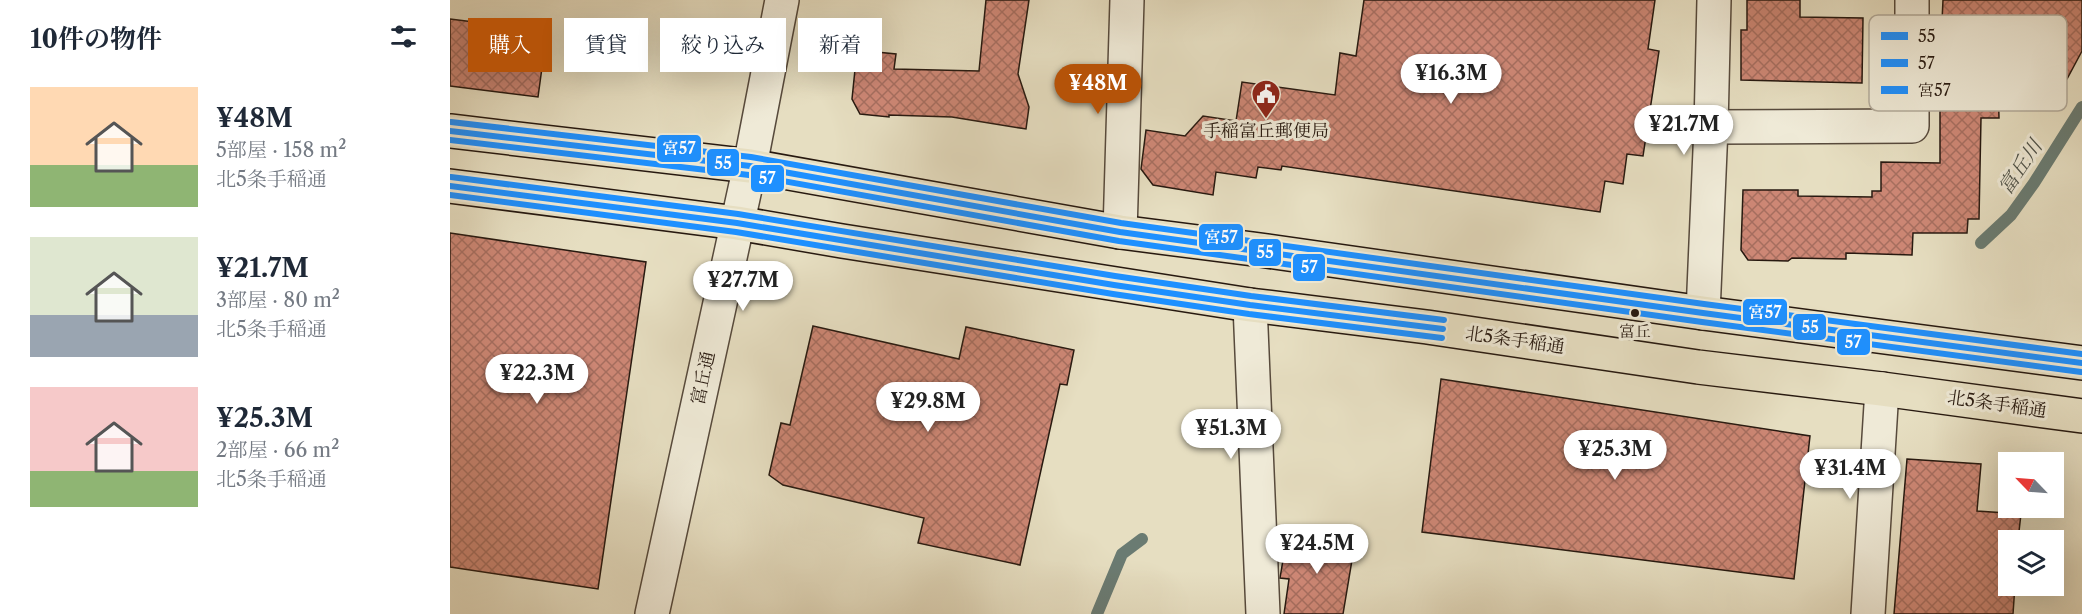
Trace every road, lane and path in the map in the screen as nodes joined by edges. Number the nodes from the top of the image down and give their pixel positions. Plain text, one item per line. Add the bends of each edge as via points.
1 (782, 0) edge
2 (1127, 0) edge
3 (1714, 0) edge
4 (1912, 111) edge
5 (1711, 127) junction
6 (450, 131) edge
7 (750, 166) junction
8 (450, 186) edge
9 (737, 223) junction
10 (1120, 232) junction
11 (1250, 305) junction
12 (1703, 314) junction
13 (2082, 363) edge
14 (1882, 389) junction
15 (2082, 416) edge
16 (652, 614) edge
17 (1263, 614) edge
18 (1868, 614) edge

1 - 7 street, 富丘通
2 - 10 street
3 - 5 street
4 - 5 street via 1912,126
5 - 12 street
6 - 7 highway
7 - 9 street, 富丘通
7 - 10 highway
8 - 9 highway, 北5条手稲通
9 - 11 highway, 北5条手稲通
9 - 16 street, 富丘通
10 - 12 highway
11 - 14 highway, 北5条手稲通
11 - 17 street
12 - 13 highway
14 - 15 highway, 北5条手稲通
14 - 18 street

